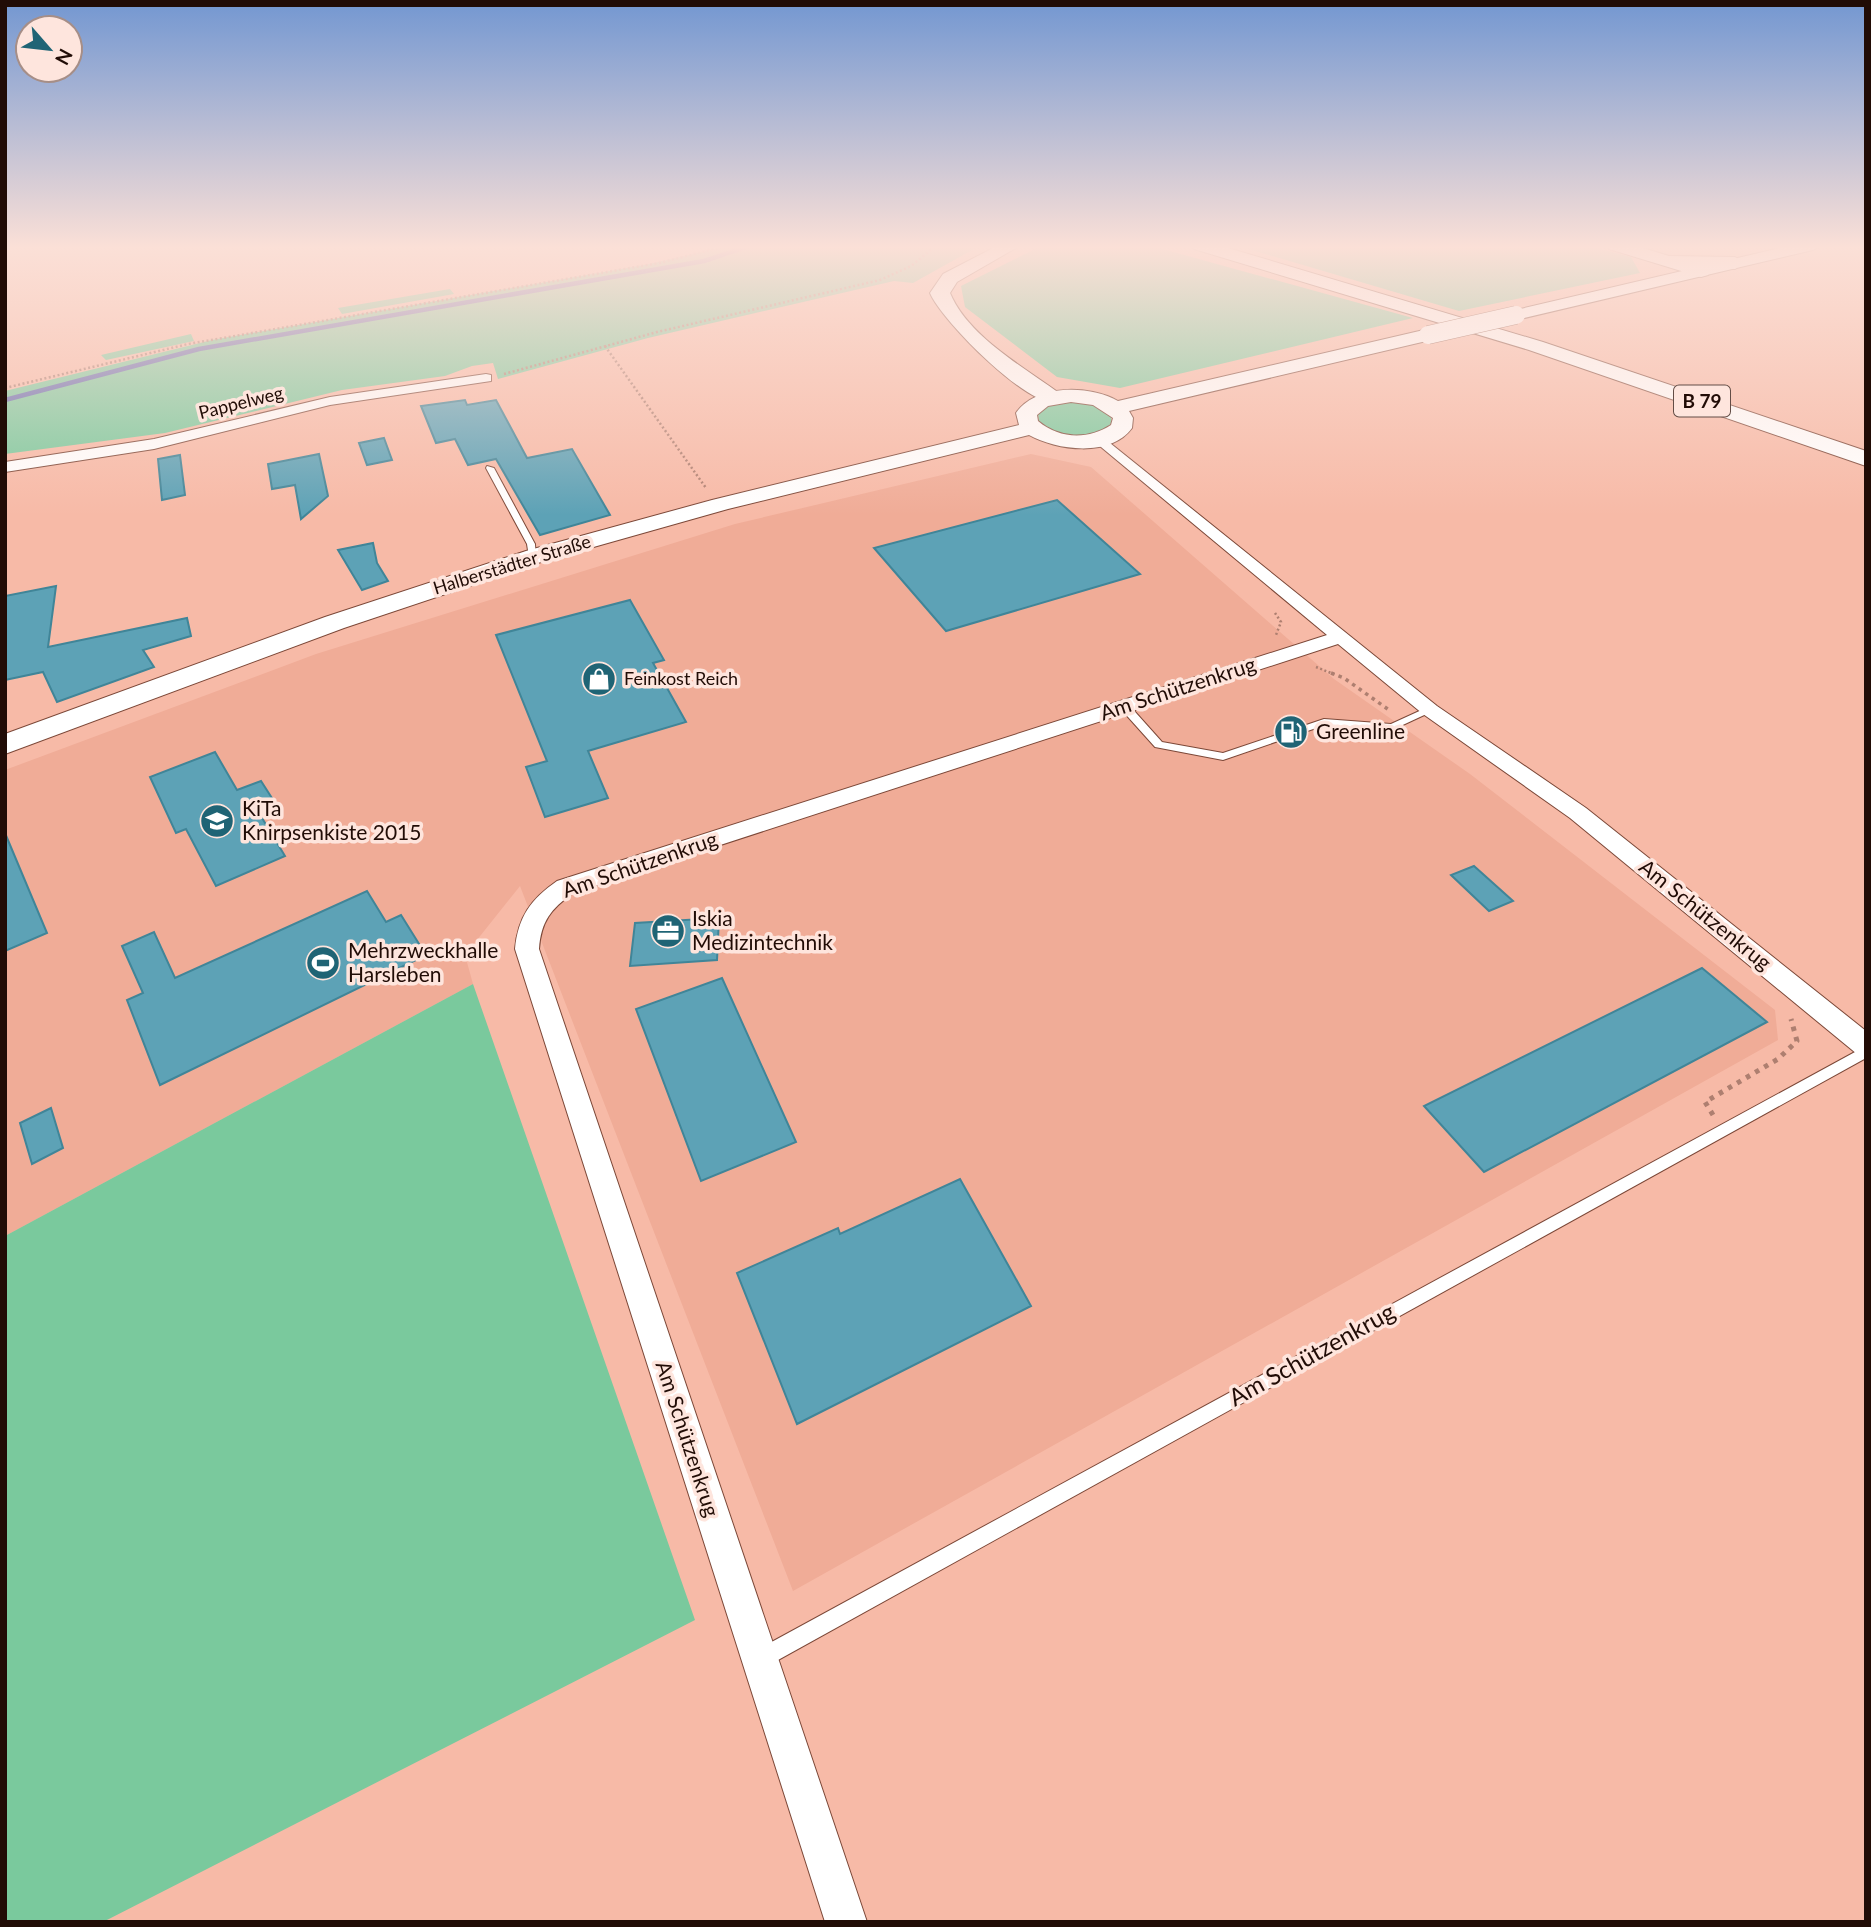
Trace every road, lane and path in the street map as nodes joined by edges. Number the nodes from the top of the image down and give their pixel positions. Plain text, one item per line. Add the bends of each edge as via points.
1 (241, 335) edge
2 (652, 335) edge
3 (972, 335) edge
4 (1428, 335) edge
5 (1502, 335) edge
6 (606, 346) junction
7 (486, 378) joint
8 (5, 388) edge
9 (1051, 398) junction
10 (1116, 408) junction
11 (1032, 428) junction
12 (1100, 439) junction
13 (1866, 459) edge
14 (5, 467) edge
15 (490, 468) dead end
16 (710, 494) dead end
17 (533, 557) junction
18 (1273, 611) dead end
19 (1339, 636) junction
20 (1297, 651) junction
21 (1124, 706) junction
22 (1430, 710) junction
23 (1406, 721) junction
24 (5, 746) edge
25 (1790, 1013) dead end
26 (1866, 1048) edge
27 (1721, 1129) junction
28 (759, 1659) junction
29 (846, 1922) edge

1 - 8 path
2 - 6 path
3 - 9 main road
4 - 10 main road, bridge
5 - 13 main road, B 79
6 - 7 path
6 - 16 path
7 - 14 street, Pappelweg via 330,401 154,444
9 - 10 main road via 1081,397
9 - 11 main road via 1029,408 1026,418
10 - 12 main road via 1123,423
11 - 12 main road via 1062,440
11 - 17 main road, Halberstädter Straße via 718,504
12 - 19 street, Am Schützenkrug
15 - 17 lane via 531,544
17 - 24 main road, Halberstädter Straße via 390,604
18 - 20 path via 1281,622 1275,635
19 - 20 street, Am Schützenkrug
19 - 22 street, Am Schützenkrug
20 - 21 street, Am Schützenkrug
20 - 23 path
21 - 23 lane via 1159,745 1223,757 1324,722 1392,727
21 - 28 street, Am Schützenkrug via 565,887 541,904 528,923 527,949
22 - 23 lane
22 - 26 street, Am Schützenkrug via 1597,828
25 - 27 path via 1797,1041 1778,1059 1705,1102
26 - 27 lane, Am Schützenkrug
27 - 28 lane, Am Schützenkrug
28 - 29 street, Am Schützenkrug

